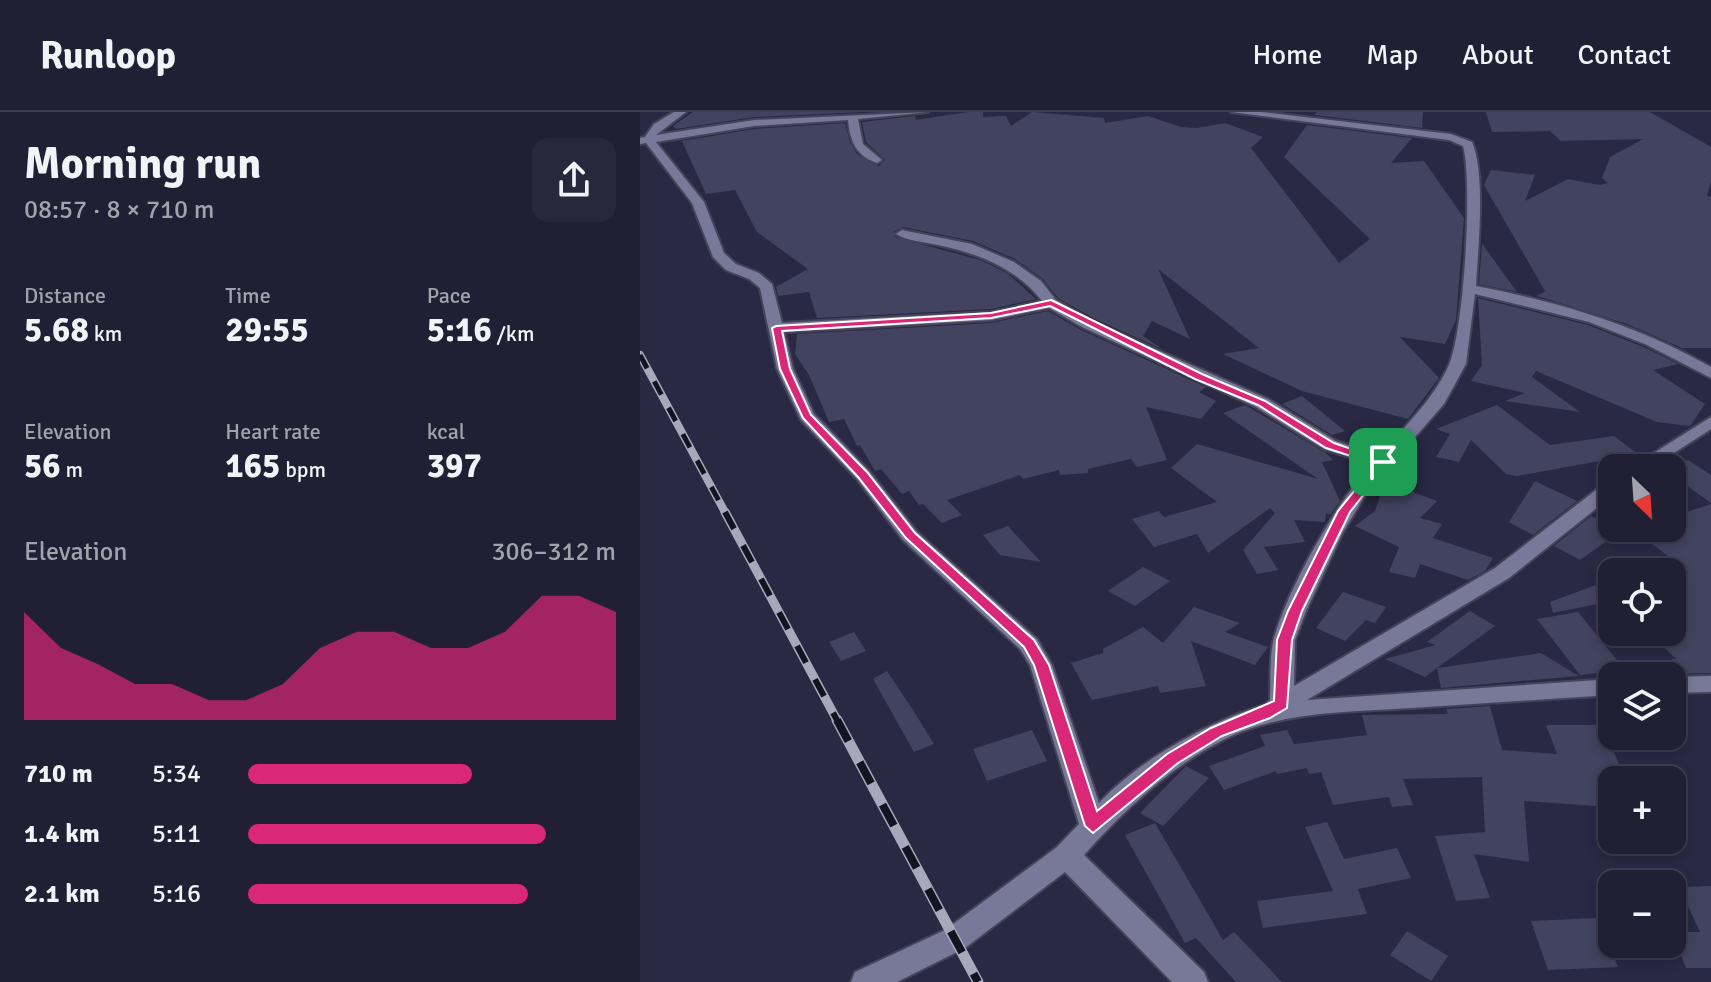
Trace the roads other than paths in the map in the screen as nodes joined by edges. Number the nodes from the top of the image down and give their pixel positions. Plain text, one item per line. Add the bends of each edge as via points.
1 (681, 112) edge
2 (923, 112) edge
3 (1236, 112) edge
4 (853, 118) junction
5 (644, 140) edge
6 (877, 160) dead end
7 (902, 234) dead end
8 (1469, 289) junction
9 (1051, 303) junction
10 (776, 328) junction
11 (1711, 373) edge
12 (1711, 422) edge
13 (1661, 454) edge
14 (1383, 462) junction
15 (1598, 498) edge
16 (1711, 684) edge
17 (1686, 685) edge
18 (1598, 688) edge
19 (1273, 709) junction
20 (1093, 826) junction
21 (1067, 855) junction
22 (866, 982) edge
23 (1193, 982) edge

1 - 5 street
2 - 4 street
3 - 8 street via 1394,125 1468,144 1473,212
4 - 5 street via 743,124
4 - 6 street via 855,142
5 - 10 street via 698,202 718,254 731,267 763,281
7 - 9 street via 948,241 1009,265 1036,284
8 - 11 street via 1615,324
8 - 14 street via 1458,364 1450,383
9 - 10 street via 991,316
9 - 14 street via 1262,403 1330,445
10 - 20 street via 785,369 807,416 920,545 1029,644 1041,665
12 - 13 street
14 - 19 street via 1345,511 1295,611 1284,640
15 - 19 street via 1464,598
16 - 17 street
18 - 19 street
19 - 20 street via 1173,758
20 - 21 street
21 - 22 street via 955,939
21 - 23 street

